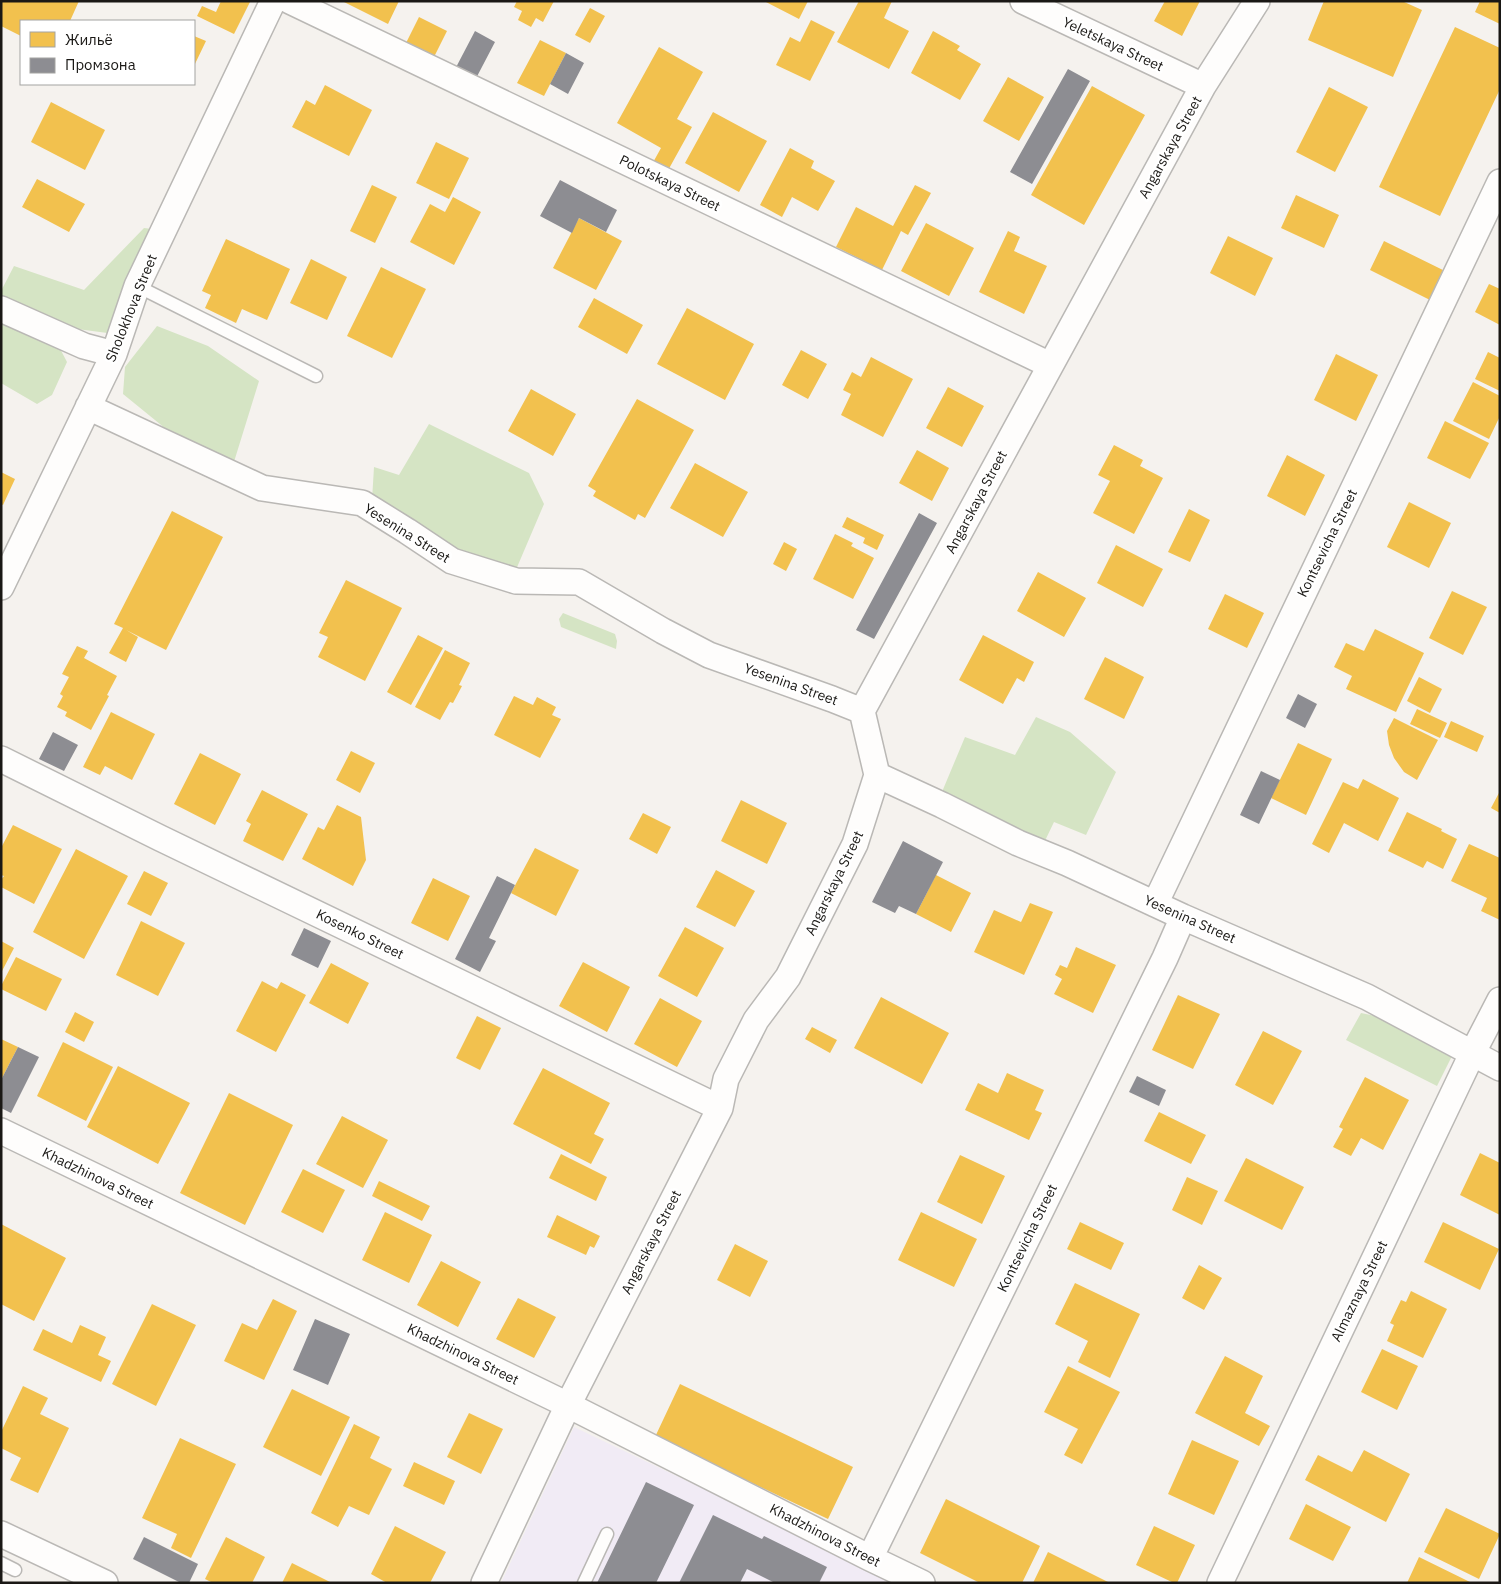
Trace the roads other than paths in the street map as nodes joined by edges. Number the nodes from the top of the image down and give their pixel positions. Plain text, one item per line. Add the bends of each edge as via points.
1 (273, 1) edge
2 (290, 1) edge
3 (1024, 1) edge
4 (1257, 1) edge
5 (1203, 86) junction
6 (1500, 182) edge
7 (137, 286) junction
8 (1, 309) edge
9 (114, 354) junction
10 (1050, 365) junction
11 (316, 376) dead end
12 (88, 407) junction
13 (1, 587) edge
14 (862, 711) junction
15 (1, 759) edge
16 (878, 775) junction
17 (1155, 904) junction
18 (1183, 917) junction
19 (1500, 1000) edge
20 (1472, 1054) junction
21 (1500, 1068) edge
22 (720, 1108) junction
23 (1, 1131) edge
24 (568, 1405) junction
25 (1, 1534) edge
26 (607, 1534) dead end
27 (870, 1558) junction
28 (1, 1564) edge
29 (15, 1570) dead end
30 (105, 1583) edge
31 (484, 1583) edge
32 (584, 1583) edge
33 (922, 1583) edge
34 (1220, 1583) edge

1 - 7 street, Sholokhova Street
2 - 10 street, Polotskaya Street
3 - 5 street, Yeletskaya Street
4 - 5 street, Angarskaya Street
5 - 10 street, Angarskaya Street
6 - 17 street, Kontsevicha Street
7 - 9 street, Sholokhova Street
7 - 11 lane
8 - 9 street via 84,346
9 - 12 street, Sholokhova Street
10 - 14 street, Angarskaya Street
12 - 13 street, Sholokhova Street
12 - 14 street, Yesenina Street via 262,488 362,504 452,561 516,581 579,582 708,655
14 - 16 street
15 - 22 street, Kosenko Street
16 - 17 street, Yesenina Street via 1018,843
16 - 22 street, Angarskaya Street via 856,844 788,977 756,1020 743,1045 726,1079
17 - 18 street, Yesenina Street
18 - 20 street, Yesenina Street via 1367,997
18 - 27 street, Kontsevicha Street
19 - 20 street, Almaznaya Street
20 - 21 street, Yesenina Street
20 - 34 street, Almaznaya Street
22 - 24 street, Angarskaya Street
23 - 24 street, Khadzhinova Street
24 - 27 street, Khadzhinova Street
24 - 31 street, Angarskaya Street
25 - 30 street
26 - 32 lane
27 - 33 street, Khadzhinova Street
28 - 29 lane

